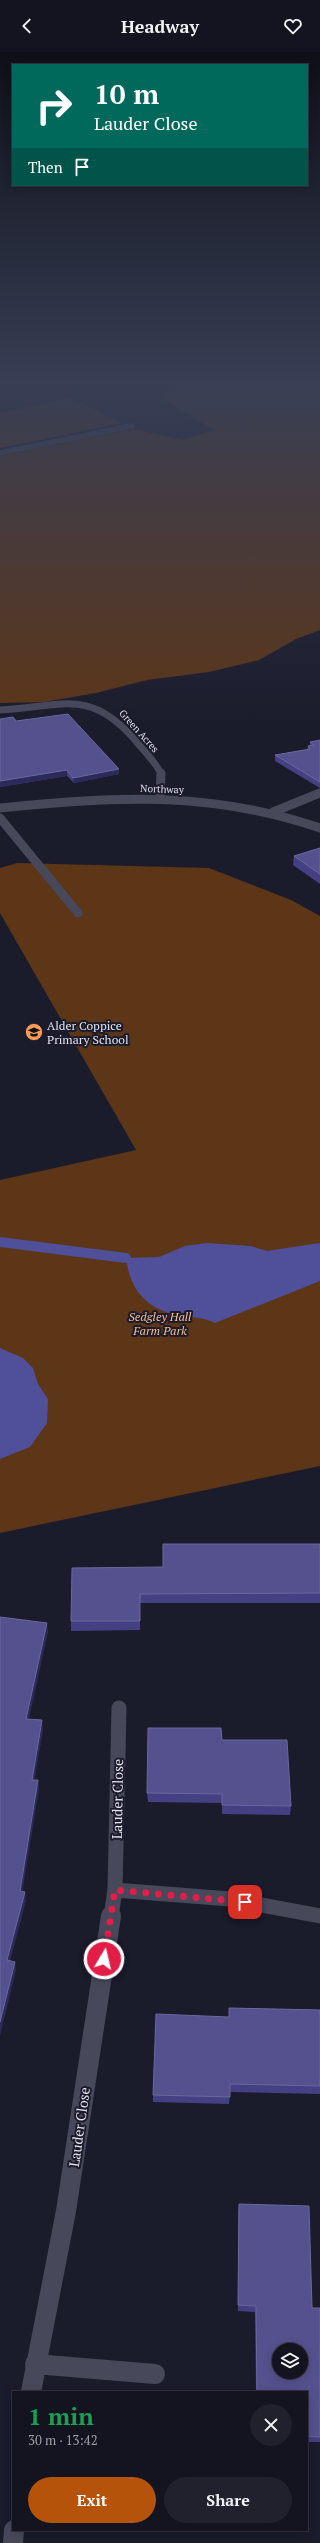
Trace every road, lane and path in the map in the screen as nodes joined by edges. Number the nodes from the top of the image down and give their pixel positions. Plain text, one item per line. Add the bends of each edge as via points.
1 (0, 710) edge
2 (320, 793) edge
3 (160, 799) junction
4 (0, 808) edge
5 (273, 812) junction
6 (0, 818) edge
7 (320, 828) edge
8 (78, 913) dead end
9 (119, 1708) dead end
10 (115, 1890) junction
11 (320, 1916) edge
12 (34, 2364) junction
13 (155, 2374) dead end
14 (31, 2391) edge
15 (14, 2531) edge
16 (13, 2543) edge

1 - 3 street, Green Acres via 69,704 94,706 110,714 161,773
2 - 5 street
3 - 4 street, Northway via 52,802
3 - 5 street, Northway via 211,802
5 - 7 street, Northway
6 - 8 street
9 - 10 street, Lauder Close
10 - 11 street via 230,1899
10 - 12 street, Lauder Close via 66,2211
12 - 13 street
12 - 14 street, Lauder Close
15 - 16 street

